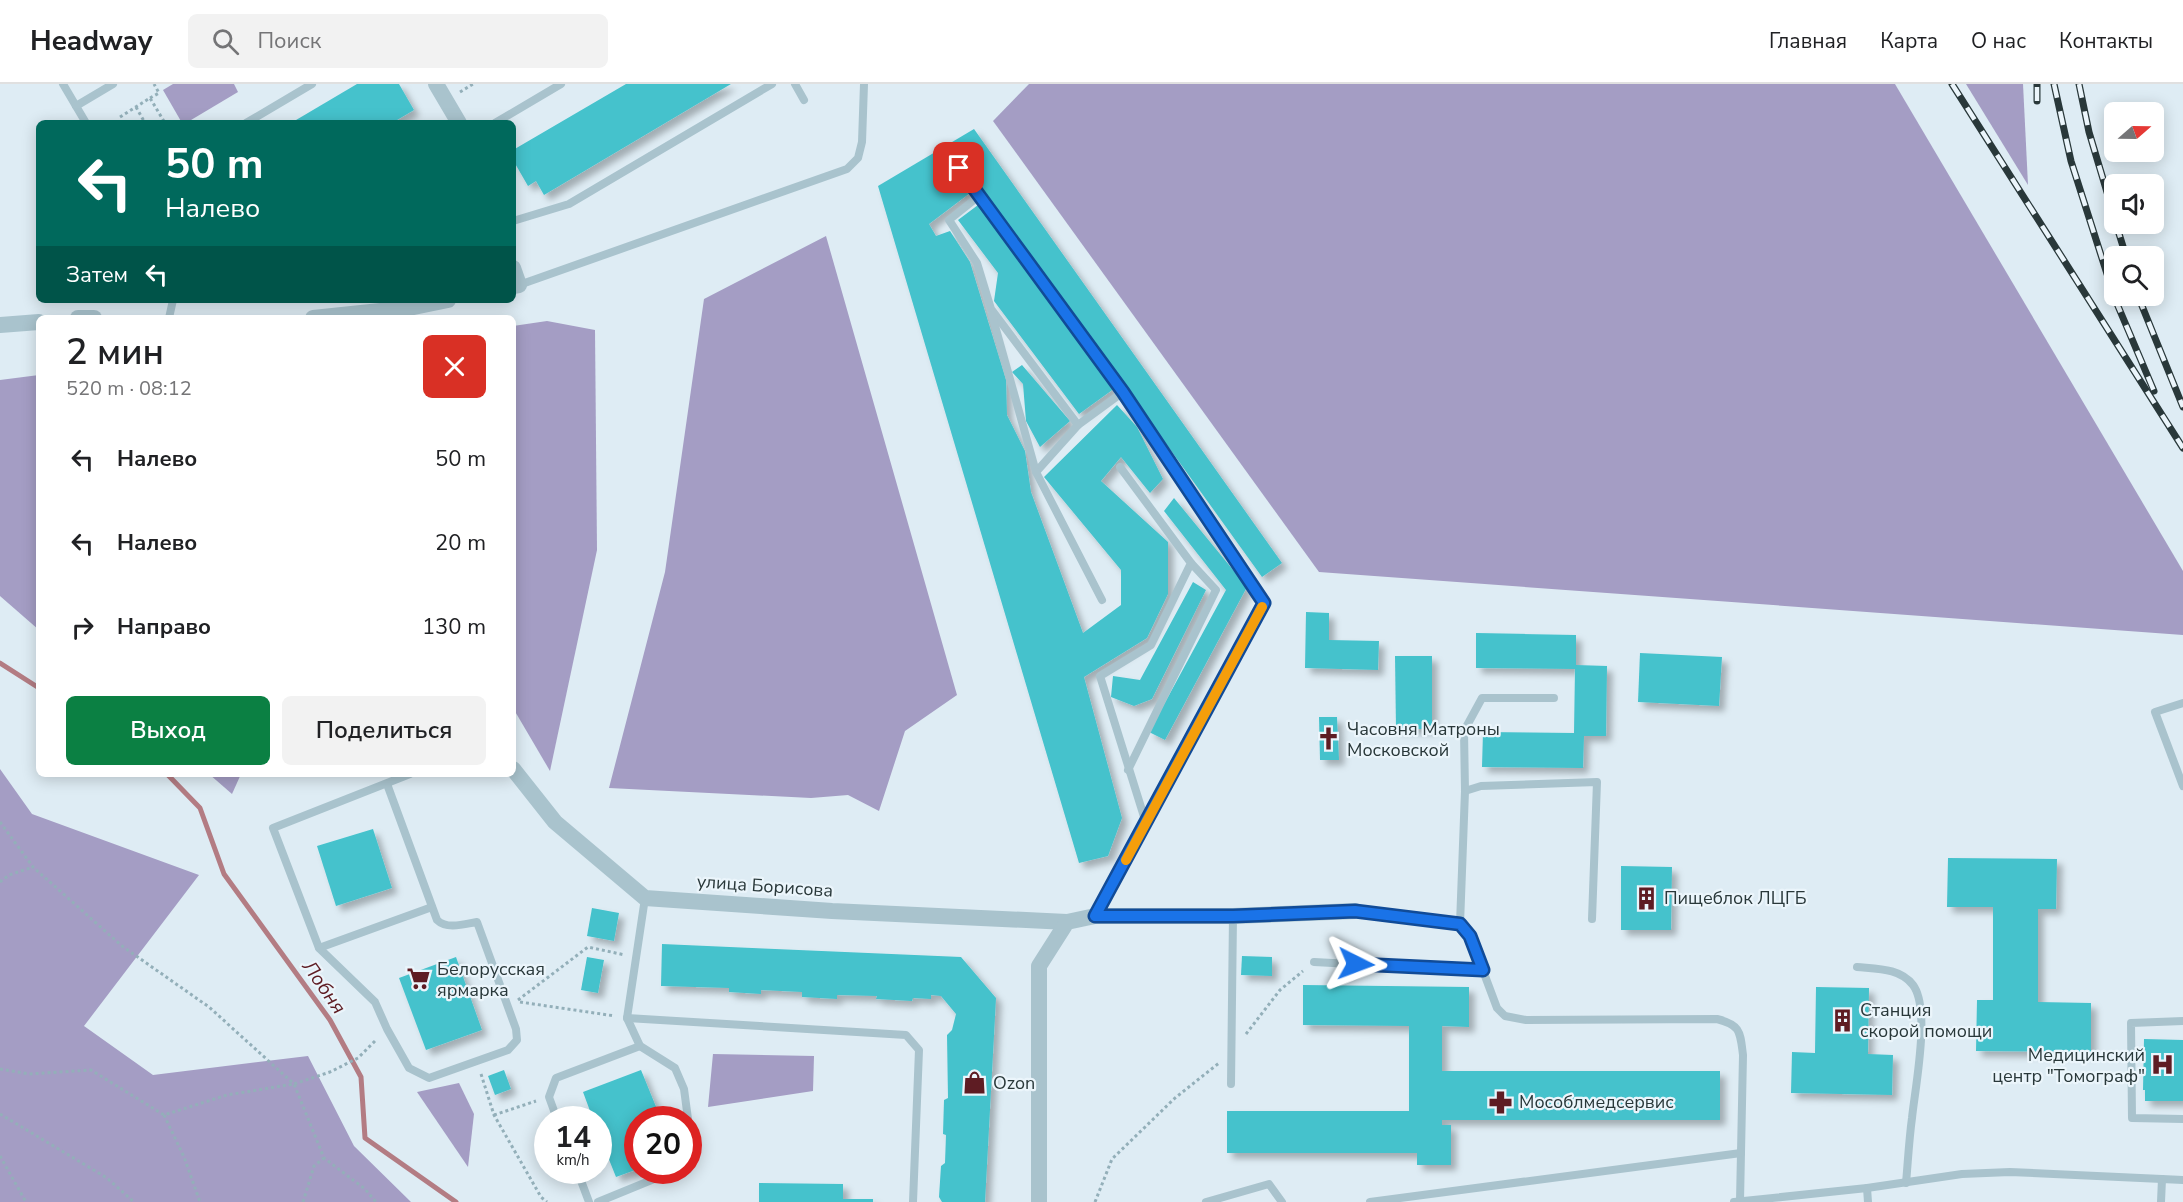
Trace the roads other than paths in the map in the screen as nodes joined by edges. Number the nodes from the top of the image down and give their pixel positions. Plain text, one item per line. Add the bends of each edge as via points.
1 (63, 84) edge
2 (113, 84) edge
3 (312, 84) edge
4 (436, 84) edge
5 (561, 84) edge
6 (772, 84) edge
7 (795, 84) edge
8 (864, 84) edge
9 (804, 100) dead end
10 (76, 106) junction
11 (84, 120) edge
12 (251, 120) edge
13 (457, 120) edge
14 (500, 120) edge
15 (959, 168) dead end
16 (979, 196) junction
17 (516, 220) edge
18 (516, 286) edge
19 (433, 303) edge
20 (991, 309) junction
21 (342, 315) edge
22 (36, 322) edge
23 (0, 325) edge
24 (1123, 392) junction
25 (1078, 425) junction
26 (1120, 467) dead end
27 (1036, 472) junction
28 (1191, 563) junction
29 (1102, 600) dead end
30 (1554, 698) dead end
31 (2183, 704) edge
32 (1128, 770) junction
33 (516, 773) edge
34 (403, 777) edge
35 (387, 784) junction
36 (2183, 786) edge
37 (1465, 791) junction
38 (1146, 823) junction
39 (645, 898) junction
40 (432, 907) junction
41 (1355, 911) joint
42 (1095, 916) junction
43 (1233, 916) junction
44 (1592, 919) dead end
45 (1067, 921) junction
46 (1460, 924) junction
47 (319, 948) junction
48 (1314, 962) road end
49 (1857, 967) dead end
50 (1483, 970) junction
51 (627, 1018) junction
52 (2183, 1021) edge
53 (640, 1046) junction
54 (1231, 1084) dead end
55 (552, 1106) edge
56 (686, 1106) edge
57 (2183, 1119) edge
58 (1741, 1153) junction
59 (2162, 1179) junction
60 (2183, 1180) edge
61 (1906, 1183) junction
62 (582, 1184) edge
63 (642, 1184) edge
64 (1867, 1188) junction
65 (589, 1202) edge
66 (598, 1202) edge
67 (913, 1202) edge
68 (1039, 1202) edge
69 (1206, 1202) edge
70 (1282, 1202) edge
71 (1370, 1202) edge
72 (1737, 1202) edge
73 (1868, 1202) edge
74 (2161, 1202) edge

1 - 10 lane
2 - 10 lane
3 - 12 lane
4 - 13 street
5 - 14 lane
6 - 17 lane via 569,204
7 - 9 lane
8 - 18 lane via 862,142 858,158 847,169
10 - 11 lane
15 - 16 lane
16 - 20 lane via 949,220 977,263
16 - 24 lane
19 - 21 street
20 - 25 lane
20 - 27 lane
22 - 23 street
24 - 25 lane
24 - 38 lane via 1264,603
25 - 27 lane
26 - 28 lane
27 - 29 lane
28 - 32 lane via 1216,590
28 - 32 lane via 1151,645 1100,676
30 - 37 lane via 1482,698 1464,731
31 - 36 lane via 2155,712
32 - 38 lane
33 - 39 street via 555,822
34 - 35 lane
35 - 40 lane
35 - 47 lane via 273,828
37 - 44 lane via 1481,786 1597,782
37 - 46 lane
38 - 42 lane
39 - 45 street, улица Борисова
39 - 51 lane
40 - 47 lane
40 - 47 lane via 442,925 477,922 516,1029 517,1040 508,1050 429,1078 409,1068 375,1002
41 - 43 street, улица Борисова
41 - 46 lane
42 - 43 street, улица Борисова
42 - 45 street, улица Борисова
43 - 54 lane
45 - 68 street via 1039,966
46 - 50 lane via 1470,936
48 - 50 lane
49 - 61 lane via 1904,976 1914,987 1920,1006 1921,1037
50 - 58 lane via 1497,1008 1505,1016 1526,1020 1717,1019 1737,1027 1743,1055
51 - 53 lane
51 - 67 lane via 906,1035 919,1050
52 - 57 lane via 2131,1023 2132,1119
53 - 55 lane via 556,1078 549,1097
53 - 56 lane via 675,1068
58 - 71 lane
58 - 72 lane
59 - 60 lane
59 - 61 lane via 2010,1172 1962,1174
59 - 74 lane
61 - 64 lane
62 - 65 lane
63 - 66 lane
64 - 72 lane
64 - 73 lane
69 - 70 lane via 1269,1184

